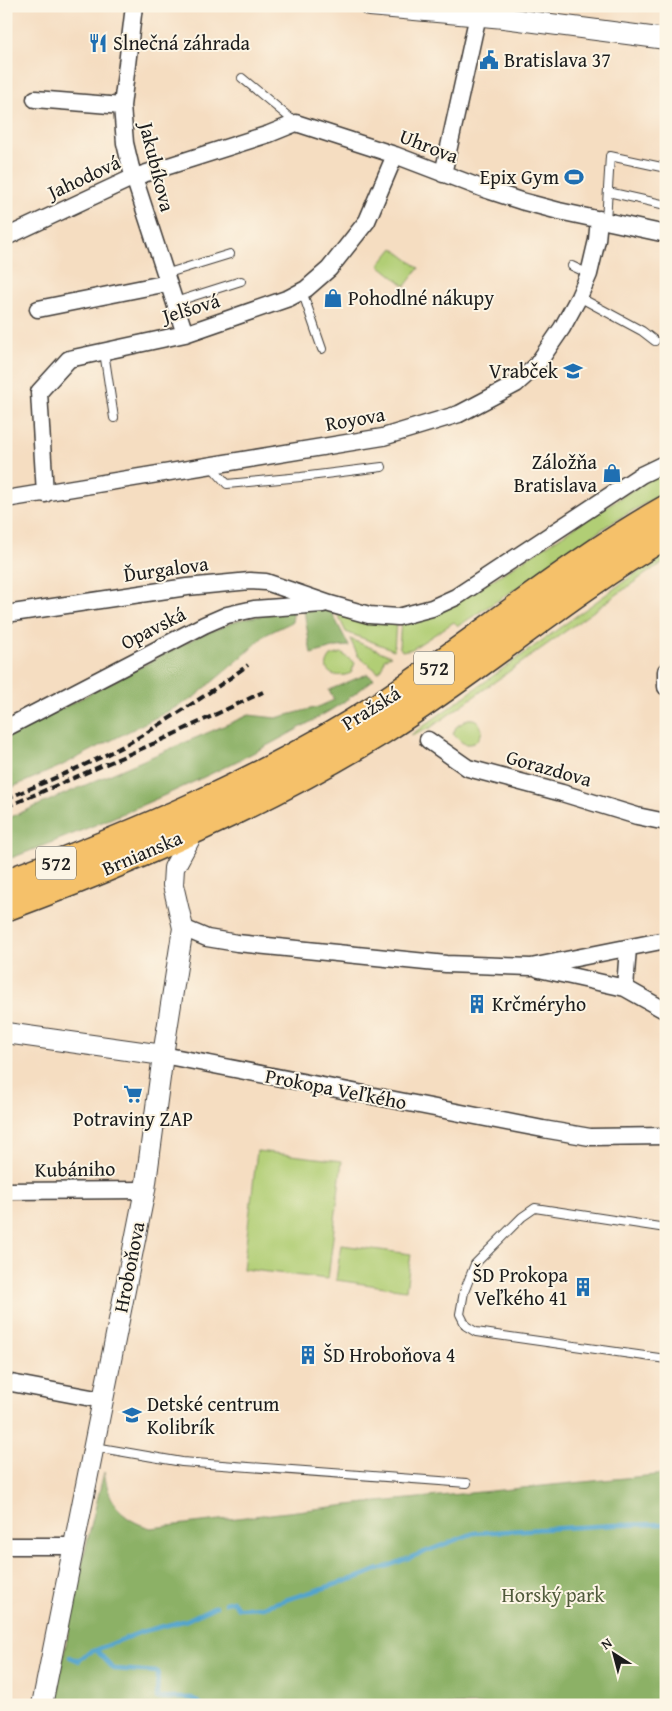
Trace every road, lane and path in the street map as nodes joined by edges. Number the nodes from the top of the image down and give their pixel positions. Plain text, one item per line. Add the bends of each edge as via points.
1 (134, 6) edge
2 (370, 6) edge
3 (479, 11) edge
4 (666, 39) edge
5 (242, 78) dead end
6 (35, 99) dead end
7 (122, 106) junction
8 (296, 123) junction
9 (395, 156) junction
10 (666, 168) edge
11 (443, 174) junction
12 (134, 177) junction
13 (608, 192) junction
14 (666, 204) edge
15 (602, 220) junction
16 (666, 234) edge
17 (6, 237) edge
18 (230, 254) dead end
19 (572, 266) dead end
20 (589, 274) junction
21 (167, 278) junction
22 (241, 281) dead end
23 (302, 291) junction
24 (579, 297) junction
25 (175, 302) junction
26 (38, 309) dead end
27 (185, 334) junction
28 (655, 341) dead end
29 (322, 349) dead end
30 (104, 352) junction
31 (114, 418) dead end
32 (666, 463) edge
33 (209, 465) junction
34 (382, 467) dead end
35 (45, 494) junction
36 (6, 499) edge
37 (666, 508) edge
38 (666, 536) edge
39 (330, 604) junction
40 (6, 614) edge
41 (666, 671) edge
42 (666, 687) edge
43 (6, 728) edge
44 (428, 740) dead end
45 (190, 806) joint
46 (666, 822) edge
47 (194, 831) junction
48 (6, 882) edge
49 (6, 908) edge
50 (183, 928) junction
51 (666, 940) edge
52 (628, 948) junction
53 (531, 968) junction
54 (626, 988) junction
55 (666, 1011) edge
56 (6, 1033) edge
57 (163, 1055) junction
58 (666, 1136) edge
59 (145, 1190) junction
60 (6, 1191) edge
61 (666, 1228) edge
62 (666, 1359) edge
63 (6, 1382) edge
64 (102, 1400) junction
65 (93, 1447) junction
66 (467, 1483) dead end
67 (6, 1546) edge
68 (73, 1546) junction
69 (42, 1705) edge

1 - 7 street, Jakubíkova
2 - 3 street
3 - 4 street
3 - 11 street
5 - 8 lane
6 - 7 street
7 - 12 street, Jakubíkova via 125,143
8 - 9 street, Uhrova
8 - 12 street, Jahodová
9 - 11 street, Uhrova
9 - 23 street, Jelšová via 367,221 329,269
10 - 13 lane via 610,156
11 - 15 street, Uhrova via 521,201
12 - 17 street, Jahodová
12 - 21 street, Jakubíkova
13 - 14 lane
13 - 15 lane
15 - 16 street, Uhrova
15 - 20 street, Royova
18 - 21 lane
19 - 20 lane
20 - 24 street, Royova
21 - 25 street, Jakubíkova
21 - 26 street
22 - 25 lane
23 - 27 street, Jelšová
23 - 29 lane
24 - 28 lane
24 - 33 street, Royova via 536,366 516,384 459,414 383,437
25 - 27 street, Jakubíkova
27 - 30 street, Jelšová
30 - 31 lane
30 - 35 street, Jelšová via 69,359 39,392
32 - 39 street via 641,475 443,604 398,617 369,615
33 - 34 lane via 227,484
33 - 35 street, Royova
35 - 36 street, Royova
37 - 45 main road, Pražská / 572 via 570,570 378,706 262,772
38 - 47 main road, Pražská / 572 via 581,591 382,732 333,761
39 - 40 street, Ďurgalova via 266,582 250,581
39 - 43 street, Opavská via 254,609 227,615
41 - 42 street
44 - 46 street, Gorazdova via 468,768
45 - 48 main road, Brnianska / 572
47 - 49 main road, Brnianska / 572
47 - 50 street, Hroboňova via 175,865 173,876
50 - 53 street via 207,938 237,943 446,964
50 - 57 street, Hroboňova
51 - 52 street
52 - 53 street
52 - 54 street
53 - 54 street
54 - 55 street
56 - 57 street, Prokopa Veľkého
57 - 58 street, Prokopa Veľkého via 590,1137
57 - 59 street, Hroboňova
59 - 60 street, Kubániho
59 - 64 street, Hroboňova
61 - 62 lane via 535,1208 475,1264 460,1314 466,1326 476,1332
63 - 64 street
64 - 65 street, Hroboňova
65 - 66 lane via 182,1462
65 - 68 street, Hroboňova
67 - 68 street
68 - 69 street, Hroboňova

